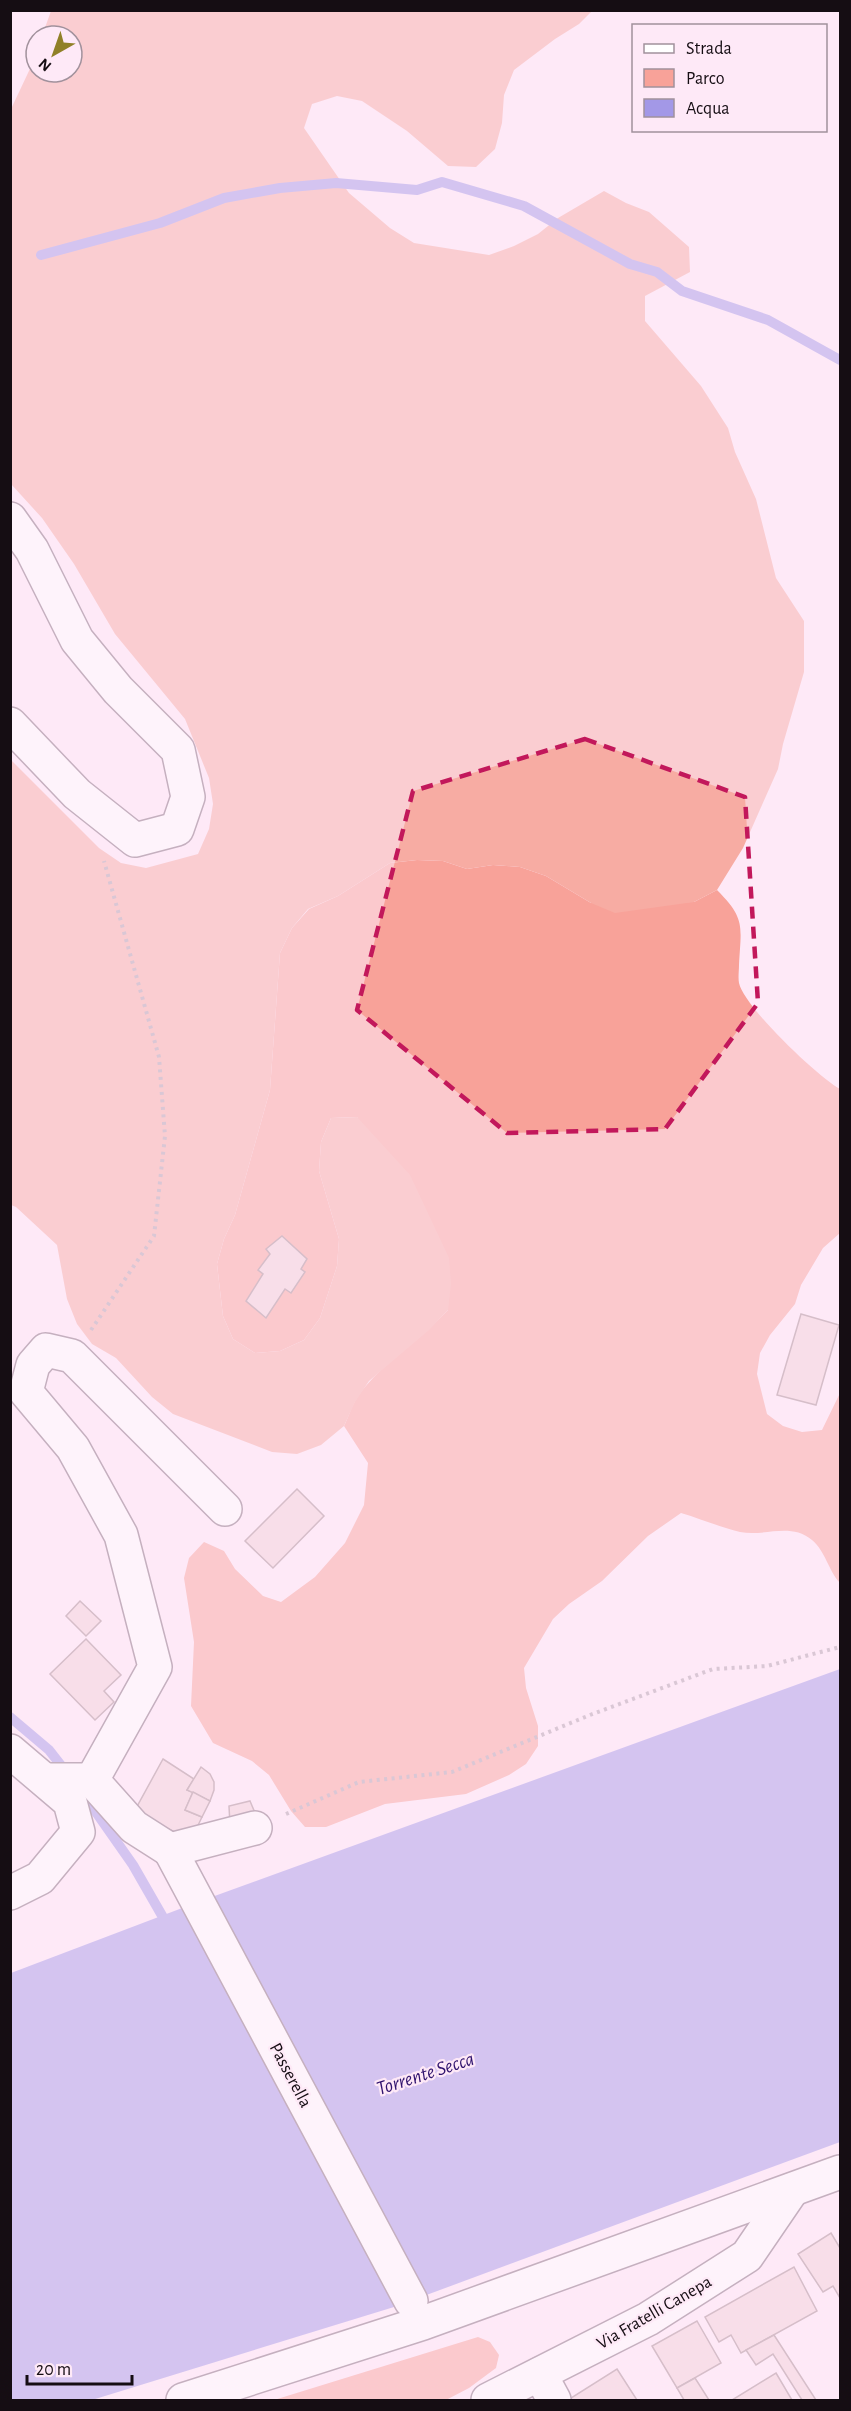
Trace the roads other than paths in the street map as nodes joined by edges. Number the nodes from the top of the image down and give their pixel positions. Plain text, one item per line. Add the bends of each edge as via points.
1 (10, 519) edge
2 (10, 724) edge
3 (225, 1509) dead end
4 (10, 1750) edge
5 (45, 1780) junction
6 (92, 1780) junction
7 (255, 1828) road end
8 (170, 1850) junction
9 (10, 1893) edge
10 (840, 2172) edge
11 (792, 2190) junction
12 (411, 2301) dead end
13 (538, 2386) edge
14 (183, 2400) edge
15 (488, 2400) edge

1 - 2 street via 32,550 77,640 118,690 178,750 188,796 177,829 135,840 77,794
3 - 6 street via 72,1356 46,1350 33,1365 26,1392 73,1448 121,1535 155,1667
4 - 5 street
5 - 6 street
5 - 9 street via 70,1802 78,1832 40,1878
6 - 8 street via 134,1827
7 - 8 street
8 - 12 street, Passerella
10 - 11 street
11 - 13 street, Via Fratelli Canepa via 747,2256
11 - 14 street via 423,2323
13 - 15 street, Via Fratelli Canepa

